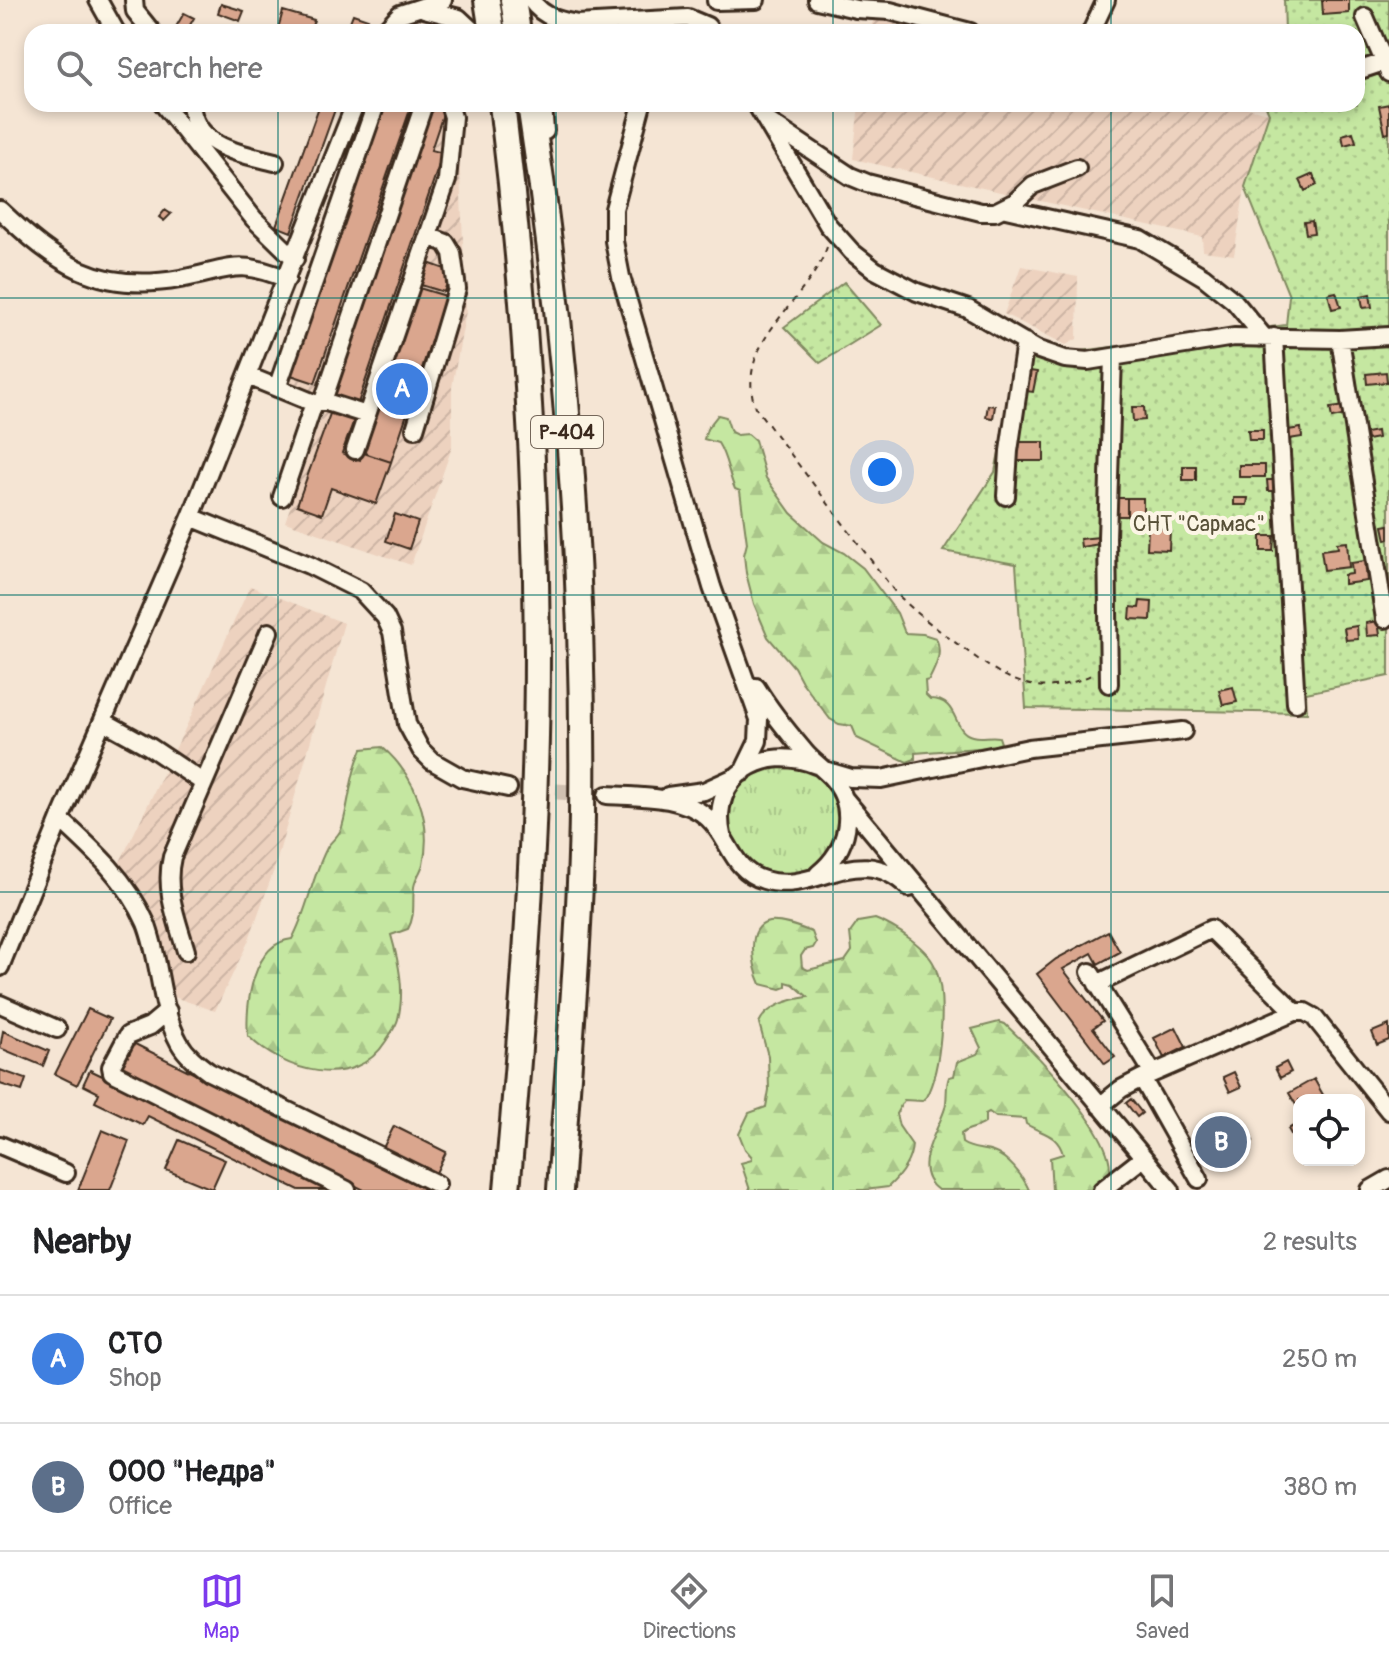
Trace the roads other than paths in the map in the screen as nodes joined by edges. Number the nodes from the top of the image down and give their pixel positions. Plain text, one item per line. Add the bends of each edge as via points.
1 (98, 0) edge
2 (134, 0) edge
3 (443, 0) edge
4 (487, 0) edge
5 (513, 0) edge
6 (531, 0) edge
7 (713, 0) edge
8 (756, 0) edge
9 (817, 0) edge
10 (1106, 0) edge
11 (417, 2) edge
12 (1365, 17) dead end
13 (674, 18) junction
14 (697, 21) junction
15 (112, 24) edge
16 (146, 24) edge
17 (391, 24) edge
18 (465, 24) edge
19 (491, 24) edge
20 (517, 24) edge
21 (577, 24) joint
22 (656, 24) edge
23 (701, 24) edge
24 (940, 24) edge
25 (1095, 24) edge
26 (1386, 68) edge
27 (1365, 70) edge
28 (169, 112) edge
29 (192, 112) edge
30 (352, 112) edge
31 (373, 112) edge
32 (421, 112) edge
33 (451, 112) edge
34 (493, 112) edge
35 (503, 112) edge
36 (531, 112) edge
37 (544, 112) edge
38 (640, 112) edge
39 (761, 112) edge
40 (766, 120) junction
41 (275, 162) dead end
42 (1077, 168) dead end
43 (1006, 209) junction
44 (0, 210) edge
45 (428, 236) junction
46 (295, 259) junction
47 (287, 279) junction
48 (1389, 336) edge
49 (1269, 337) junction
50 (1340, 339) junction
51 (1025, 342) junction
52 (559, 344) junction
53 (523, 346) junction
54 (1113, 357) junction
55 (248, 376) junction
56 (277, 388) junction
57 (319, 402) junction
58 (367, 415) junction
59 (415, 429) dead end
60 (355, 450) dead end
61 (1006, 496) dead end
62 (282, 497) dead end
63 (191, 517) junction
64 (1385, 619) dead end
65 (269, 632) dead end
66 (739, 657) junction
67 (1109, 684) dead end
68 (1296, 703) dead end
69 (103, 721) junction
70 (1183, 731) dead end
71 (820, 768) junction
72 (740, 774) junction
73 (881, 779) junction
74 (204, 783) junction
75 (508, 788) tunnel mouth
76 (607, 795) tunnel mouth
77 (642, 797) junction
78 (848, 809) junction
79 (60, 819) junction
80 (727, 849) junction
81 (806, 880) junction
82 (956, 934) junction
83 (186, 951) dead end
84 (1, 962) edge
85 (0, 1004) edge
86 (168, 1011) junction
87 (1295, 1012) junction
88 (57, 1029) dead end
89 (1148, 1076) junction
90 (1100, 1106) junction
91 (1389, 1111) edge
92 (0, 1145) edge
93 (1143, 1158) junction
94 (66, 1173) dead end
95 (1199, 1179) dead end
96 (1389, 1179) edge
97 (437, 1184) dead end
98 (347, 1190) edge
99 (507, 1190) edge
100 (560, 1190) edge
101 (1102, 1190) edge
102 (1171, 1190) edge
103 (1370, 1190) edge

1 - 15 street
2 - 16 street
3 - 11 street
4 - 19 highway
5 - 20 highway
6 - 21 street via 549,17
7 - 8 street
7 - 14 street
9 - 24 street
10 - 25 street
11 - 17 street
11 - 18 street
12 - 26 street
13 - 14 street
13 - 21 street
13 - 22 street
14 - 23 street
26 - 27 street
28 - 46 street via 254,219
29 - 41 street via 200,132 211,142
30 - 46 street
31 - 56 street
32 - 57 street
33 - 45 street via 447,180
34 - 53 street via 509,286
35 - 53 highway, Р-404
36 - 52 highway, Р-404
37 - 52 street via 561,282
38 - 66 street via 617,193 616,255 712,587
39 - 40 street
40 - 43 street via 867,183 981,212
40 - 51 street via 828,225 852,252 917,292 968,309
42 - 43 street via 1033,185
43 - 49 street via 1140,239 1204,277
44 - 47 street via 57,260 86,274 149,283 236,266
45 - 58 street
45 - 59 street via 446,243 452,253 457,289
46 - 47 street
47 - 55 street
48 - 50 street
49 - 50 street
49 - 54 street via 1234,337
49 - 68 street
50 - 64 street
51 - 54 street via 1065,359
51 - 61 street
52 - 100 highway, Р-404 via 574,520 582,761
53 - 99 highway, Р-404 via 534,525 535,761
54 - 67 street
55 - 56 street
55 - 63 street
56 - 57 street
57 - 58 street
57 - 62 street
58 - 60 street
63 - 69 street
63 - 75 street via 361,591 392,632 407,724 421,750 462,778
65 - 74 street
66 - 71 street via 776,717
66 - 72 street via 760,727 756,748
69 - 74 street
69 - 79 street
70 - 73 street via 1029,748
71 - 72 street via 800,758 775,757
71 - 73 street via 851,778
71 - 78 street via 839,788
72 - 77 street via 704,791
72 - 80 street via 722,807 720,825
73 - 78 street
74 - 83 street via 168,874
76 - 77 street
77 - 80 street via 698,812 714,825
78 - 81 street via 837,856
78 - 82 street
79 - 84 street
79 - 86 street via 125,886 145,922
80 - 81 street via 745,870 765,881
81 - 82 street via 844,868 881,870 904,883
82 - 90 street
85 - 88 street
86 - 97 street via 179,1043 209,1072
86 - 98 street via 128,1035 112,1072
87 - 89 street
87 - 89 street via 1211,929 1094,978
87 - 91 street via 1314,1017
89 - 90 street
89 - 95 street
90 - 93 street
92 - 94 street
93 - 101 street
93 - 102 street
96 - 103 street

